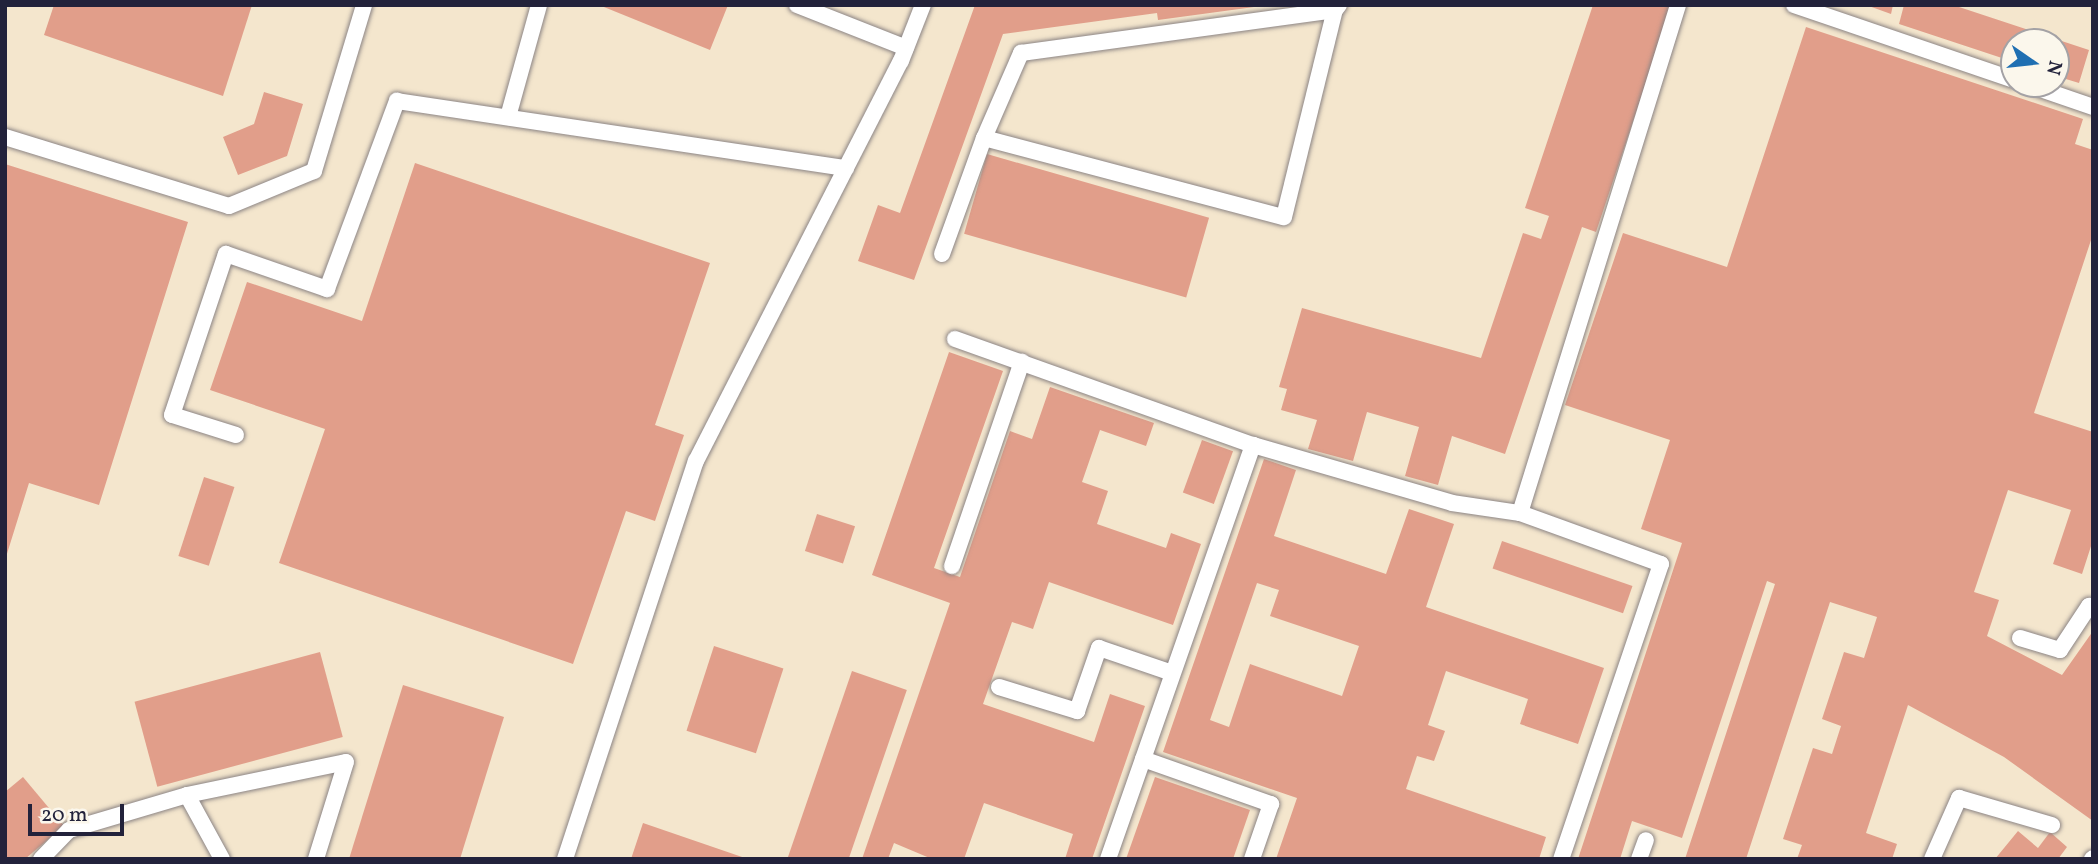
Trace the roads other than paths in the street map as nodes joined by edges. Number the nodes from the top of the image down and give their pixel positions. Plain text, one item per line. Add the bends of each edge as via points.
1 (365, 5) edge
2 (538, 5) edge
3 (797, 5) edge
4 (923, 5) edge
5 (1678, 5) edge
6 (1794, 5) edge
7 (1337, 8) edge
8 (828, 11) edge
9 (906, 48) junction
10 (2000, 75) edge
11 (2067, 98) edge
12 (2093, 107) edge
13 (508, 117) junction
14 (5, 136) edge
15 (984, 138) junction
16 (846, 168) junction
17 (942, 254) dead end
18 (955, 340) dead end
19 (1022, 362) junction
20 (236, 435) dead end
21 (1253, 445) junction
22 (1520, 513) junction
23 (953, 566) dead end
24 (2093, 609) edge
25 (2020, 638) dead end
26 (1172, 673) junction
27 (999, 687) dead end
28 (1143, 759) junction
29 (187, 795) junction
30 (2052, 825) dead end
31 (1646, 840) dead end
32 (41, 859) edge
33 (222, 859) edge
34 (316, 859) edge
35 (565, 859) edge
36 (1108, 859) edge
37 (1252, 859) edge
38 (1561, 859) edge
39 (1639, 859) edge
40 (1932, 859) edge

1 - 14 lane via 314,171 229,206
2 - 13 lane
3 - 8 lane
4 - 9 lane
5 - 22 lane
6 - 10 lane
7 - 15 lane via 1021,53
7 - 15 lane via 1284,217
8 - 9 lane
9 - 16 lane
11 - 12 lane
13 - 16 lane
13 - 20 lane via 397,101 327,289 226,254 172,415
15 - 17 lane
16 - 35 lane via 696,461
18 - 19 lane
19 - 21 lane
19 - 23 lane
21 - 22 lane via 1452,503
21 - 26 lane
22 - 38 lane via 1661,564
24 - 25 lane via 2089,606 2060,649
26 - 27 lane via 1099,648 1077,710
26 - 28 lane
28 - 36 lane
28 - 37 lane via 1271,804
29 - 32 lane via 69,830
29 - 33 lane
29 - 34 lane via 346,762
30 - 40 lane via 1959,798
31 - 39 lane

